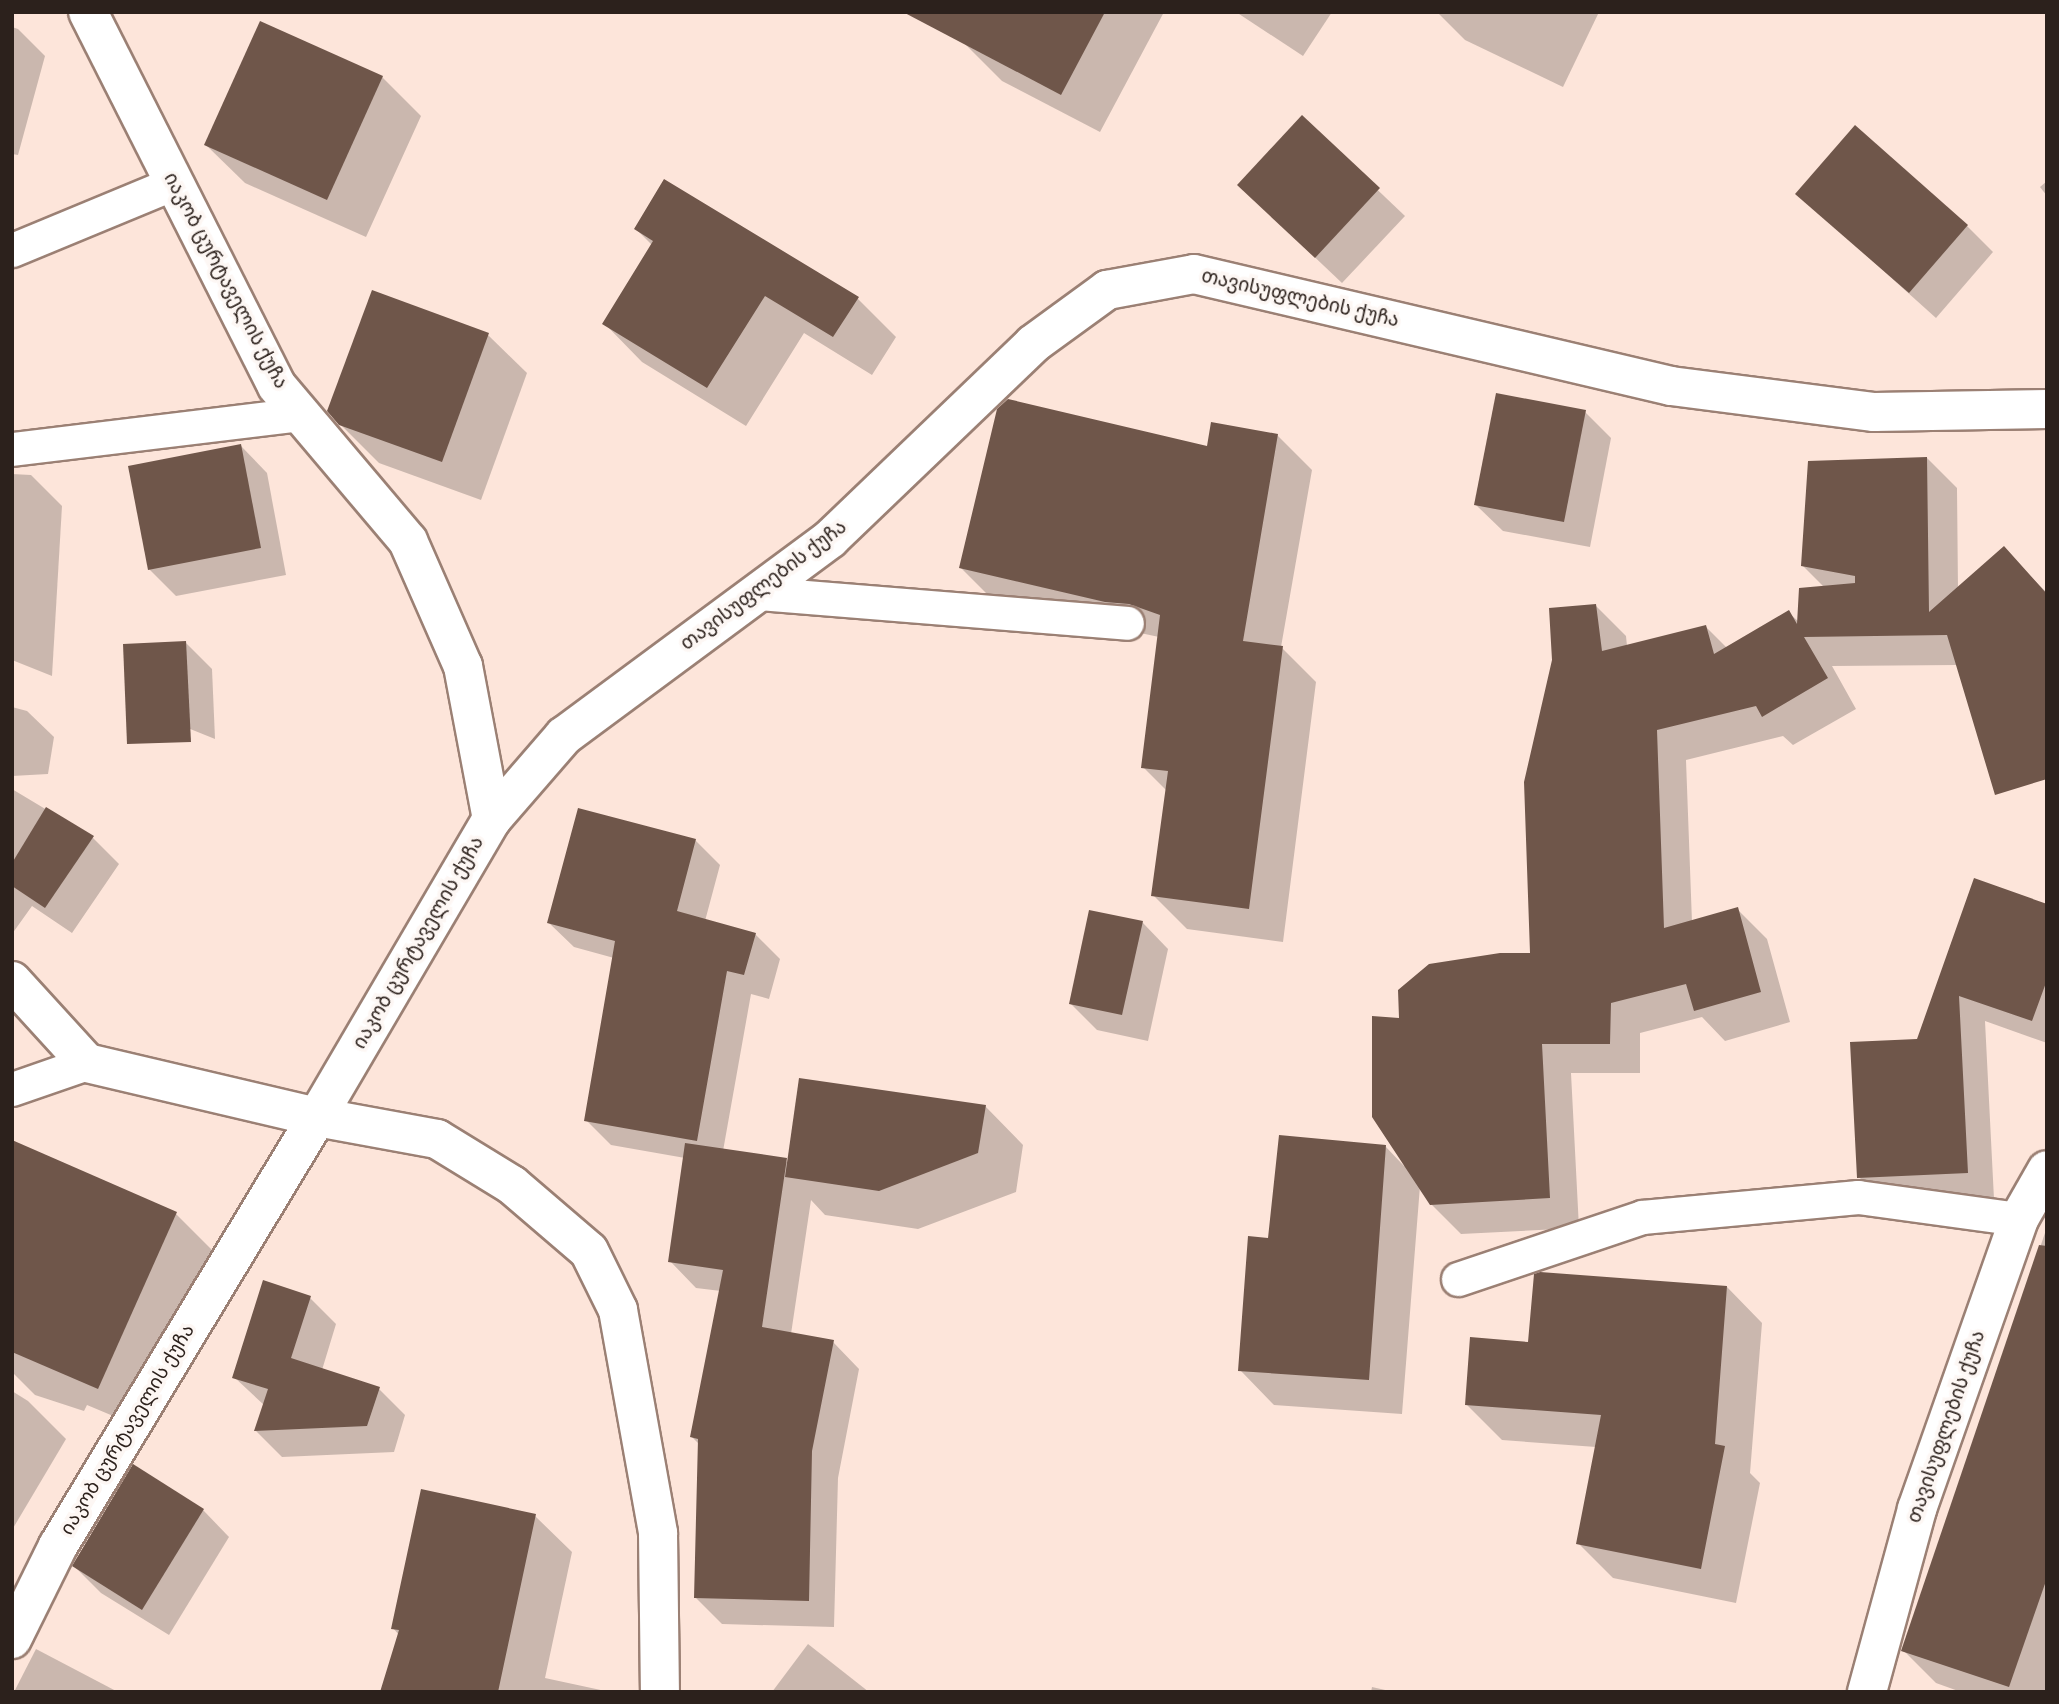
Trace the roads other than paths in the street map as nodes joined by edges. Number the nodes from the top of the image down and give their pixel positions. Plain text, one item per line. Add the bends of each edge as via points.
1 (88, 12) edge
2 (174, 183) junction
3 (12, 250) edge
4 (2047, 409) edge
5 (300, 414) junction
6 (12, 449) edge
7 (757, 593) junction
8 (1127, 623) dead end
9 (492, 819) junction
10 (12, 981) edge
11 (87, 1063) junction
12 (12, 1089) edge
13 (317, 1117) junction
14 (2047, 1170) edge
15 (2019, 1219) junction
16 (1458, 1279) dead end
17 (12, 1639) edge
18 (660, 1692) edge
19 (1867, 1692) edge

1 - 2 street, იაკობ ცურტაველის ქუჩა
2 - 3 lane
2 - 5 street, იაკობ ცურტაველის ქუჩა via 277,386
4 - 7 street, თავისუფლების ქუჩა via 1874,412 1671,386 1194,274 1107,290 1054,328 830,539
5 - 6 lane
5 - 9 street, იაკობ ცურტაველის ქუჩა via 408,541 463,666
7 - 8 lane
7 - 9 street, თავისუფლების ქუჩა via 564,736
9 - 13 street, იაკობ ცურტაველის ქუჩა
10 - 11 street
11 - 12 lane
11 - 13 street
13 - 17 street, იაკობ ცურტაველის ქუჩა via 58,1546
13 - 18 street via 437,1139 512,1185 589,1251 618,1310 658,1533
14 - 15 street, თავისუფლების ქუჩა
15 - 16 lane via 1858,1197 1642,1217
15 - 19 street, თავისუფლების ქუჩა via 1917,1509

